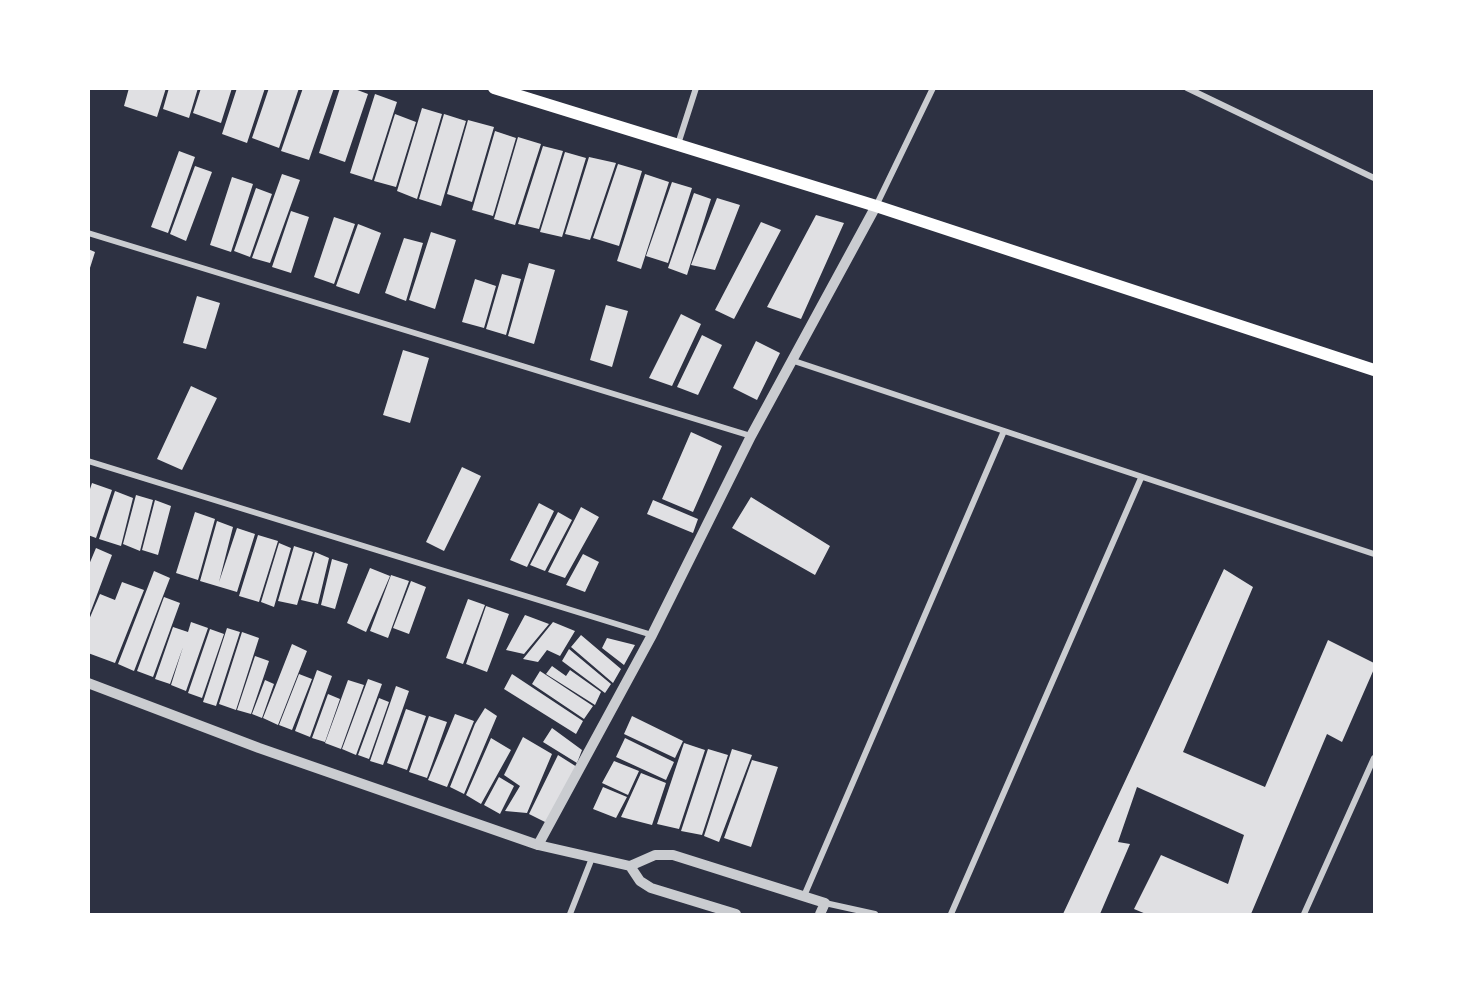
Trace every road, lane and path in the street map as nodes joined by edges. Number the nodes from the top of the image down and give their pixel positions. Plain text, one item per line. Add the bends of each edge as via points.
1 (494, 88) edge
2 (696, 88) edge
3 (933, 88) edge
4 (1187, 88) edge
5 (678, 144) junction
6 (1374, 178) edge
7 (876, 206) junction
8 (88, 233) edge
9 (794, 361) junction
10 (1374, 370) edge
11 (1004, 431) junction
12 (751, 436) junction
13 (88, 460) edge
14 (1141, 478) junction
15 (1374, 554) edge
16 (652, 635) junction
17 (88, 683) edge
18 (1374, 758) edge
19 (538, 845) junction
20 (592, 858) junction
21 (630, 866) junction
22 (804, 896) junction
23 (825, 903) junction
24 (570, 915) edge
25 (736, 915) edge
26 (820, 915) edge
27 (875, 915) edge
28 (951, 915) edge
29 (1304, 915) edge

1 - 5 main road
2 - 5 street
3 - 7 street
4 - 6 street
5 - 7 main road
7 - 9 street
7 - 10 main road
8 - 12 street
9 - 11 street
9 - 12 street
11 - 14 street
11 - 22 street
12 - 16 street
13 - 16 street
14 - 15 street
14 - 28 street
16 - 19 street
17 - 19 street via 259,748
18 - 29 street
19 - 20 street
20 - 21 street
20 - 24 street
21 - 22 street via 655,855 673,855
21 - 25 street via 640,881 651,888
22 - 23 street
23 - 26 street
23 - 27 street

